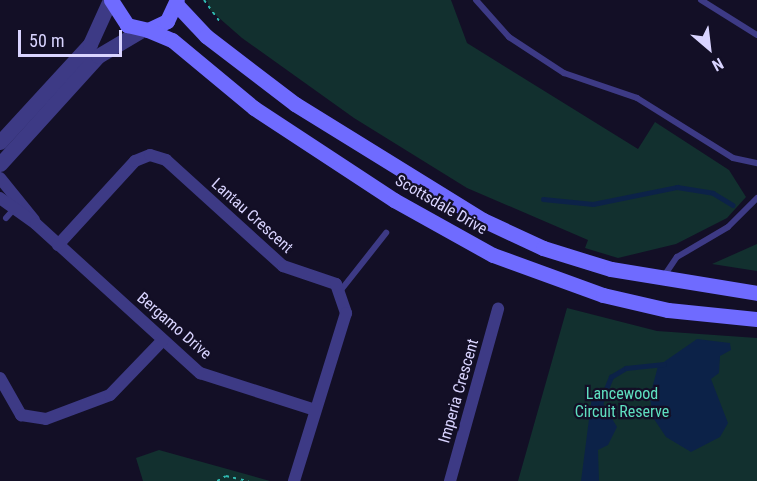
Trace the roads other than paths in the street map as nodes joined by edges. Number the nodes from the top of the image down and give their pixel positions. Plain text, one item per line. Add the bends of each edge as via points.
1 (111, 0) edge
2 (476, 0) edge
3 (701, 0) edge
4 (178, 2) edge
5 (145, 30) junction
6 (757, 35) edge
7 (0, 142) edge
8 (0, 164) edge
9 (757, 164) edge
10 (0, 178) edge
11 (0, 198) edge
12 (757, 198) edge
13 (14, 209) junction
14 (387, 233) dead end
15 (58, 245) junction
16 (662, 280) junction
17 (341, 290) junction
18 (757, 293) edge
19 (498, 309) dead end
20 (757, 319) edge
21 (162, 340) junction
22 (0, 378) edge
23 (315, 410) junction
24 (294, 481) edge
25 (450, 481) edge

1 - 5 main road, Scottsdale Drive via 118,18
1 - 7 street via 90,45
2 - 9 lane via 509,37 564,73 638,98 733,158
3 - 6 lane
4 - 5 main road via 167,21
4 - 16 main road, Scottsdale Drive via 267,84 455,206 543,248
5 - 8 street via 98,56
5 - 20 main road, Scottsdale Drive via 172,40 254,108 375,187 493,255 603,295 668,310
10 - 13 street, Bergamo Drive
11 - 13 street, Bergamo Drive
12 - 16 lane via 728,228 677,257
13 - 15 street, Bergamo Drive
14 - 17 lane
15 - 17 street, Lantau Crescent via 135,160 158,156 276,261
15 - 21 street, Bergamo Drive
16 - 18 main road, Scottsdale Drive
17 - 23 street via 346,313
19 - 25 street, Imperia Crescent
21 - 22 street via 110,395 46,418 21,415
21 - 23 street, Bergamo Drive via 211,379
23 - 24 street

